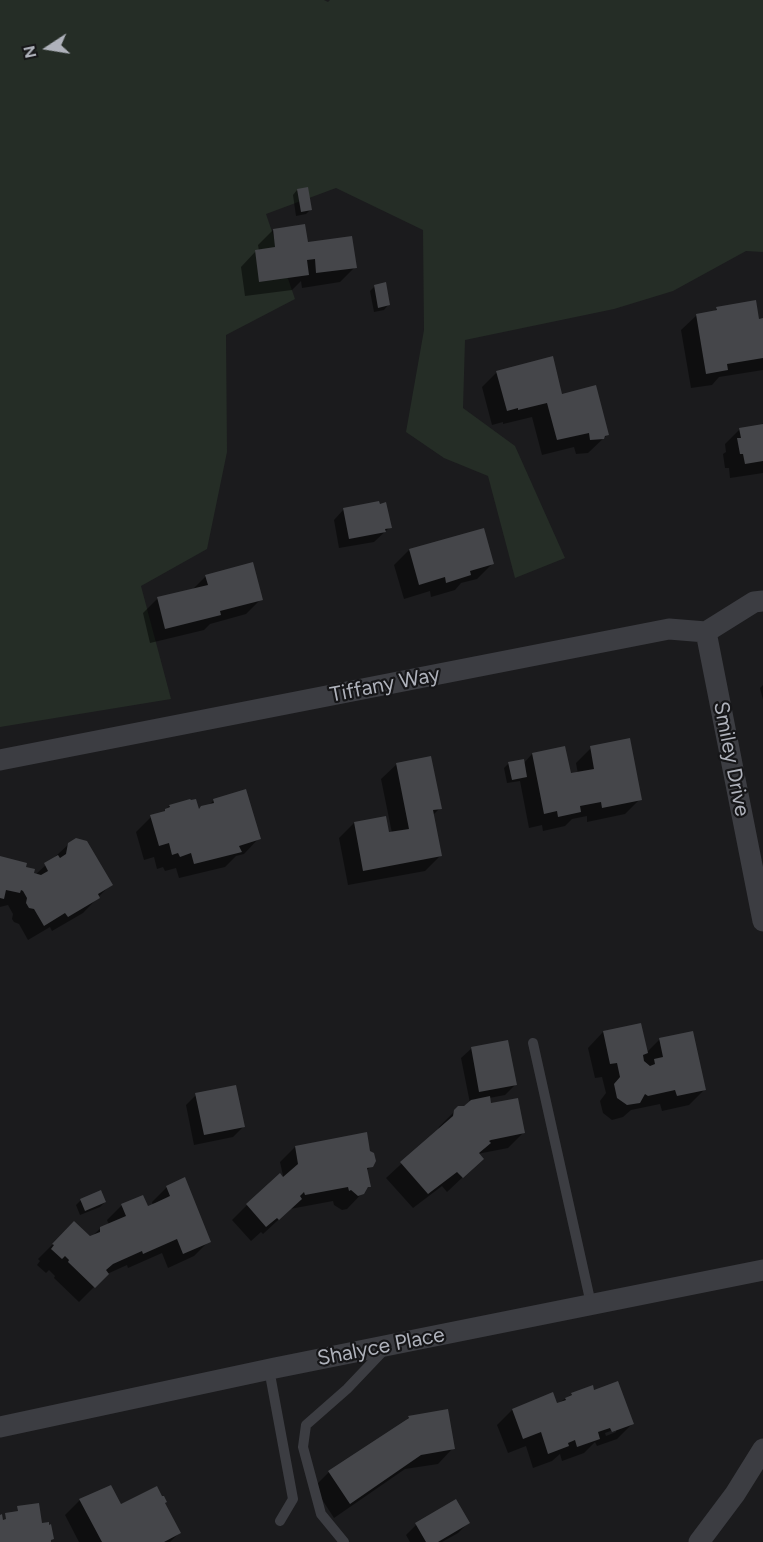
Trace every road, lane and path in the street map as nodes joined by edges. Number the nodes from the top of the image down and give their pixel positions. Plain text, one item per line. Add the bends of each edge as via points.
1 (763, 601) edge
2 (706, 632) junction
3 (0, 760) edge
4 (763, 921) edge
5 (533, 1043) dead end
6 (763, 1270) edge
7 (591, 1305) junction
8 (390, 1345) junction
9 (269, 1370) junction
10 (0, 1427) edge
11 (763, 1449) edge
12 (280, 1521) dead end
13 (344, 1542) edge
14 (699, 1542) edge

1 - 2 street via 754,602
2 - 3 street, Tiffany Way via 669,629
2 - 4 street, Smiley Drive
5 - 7 lane
6 - 7 street, Shalyce Place
7 - 8 street, Shalyce Place
8 - 9 street, Shalyce Place
8 - 13 lane via 306,1425 303,1447 321,1514
9 - 10 street, Shalyce Place
9 - 12 lane via 293,1499
11 - 14 street

